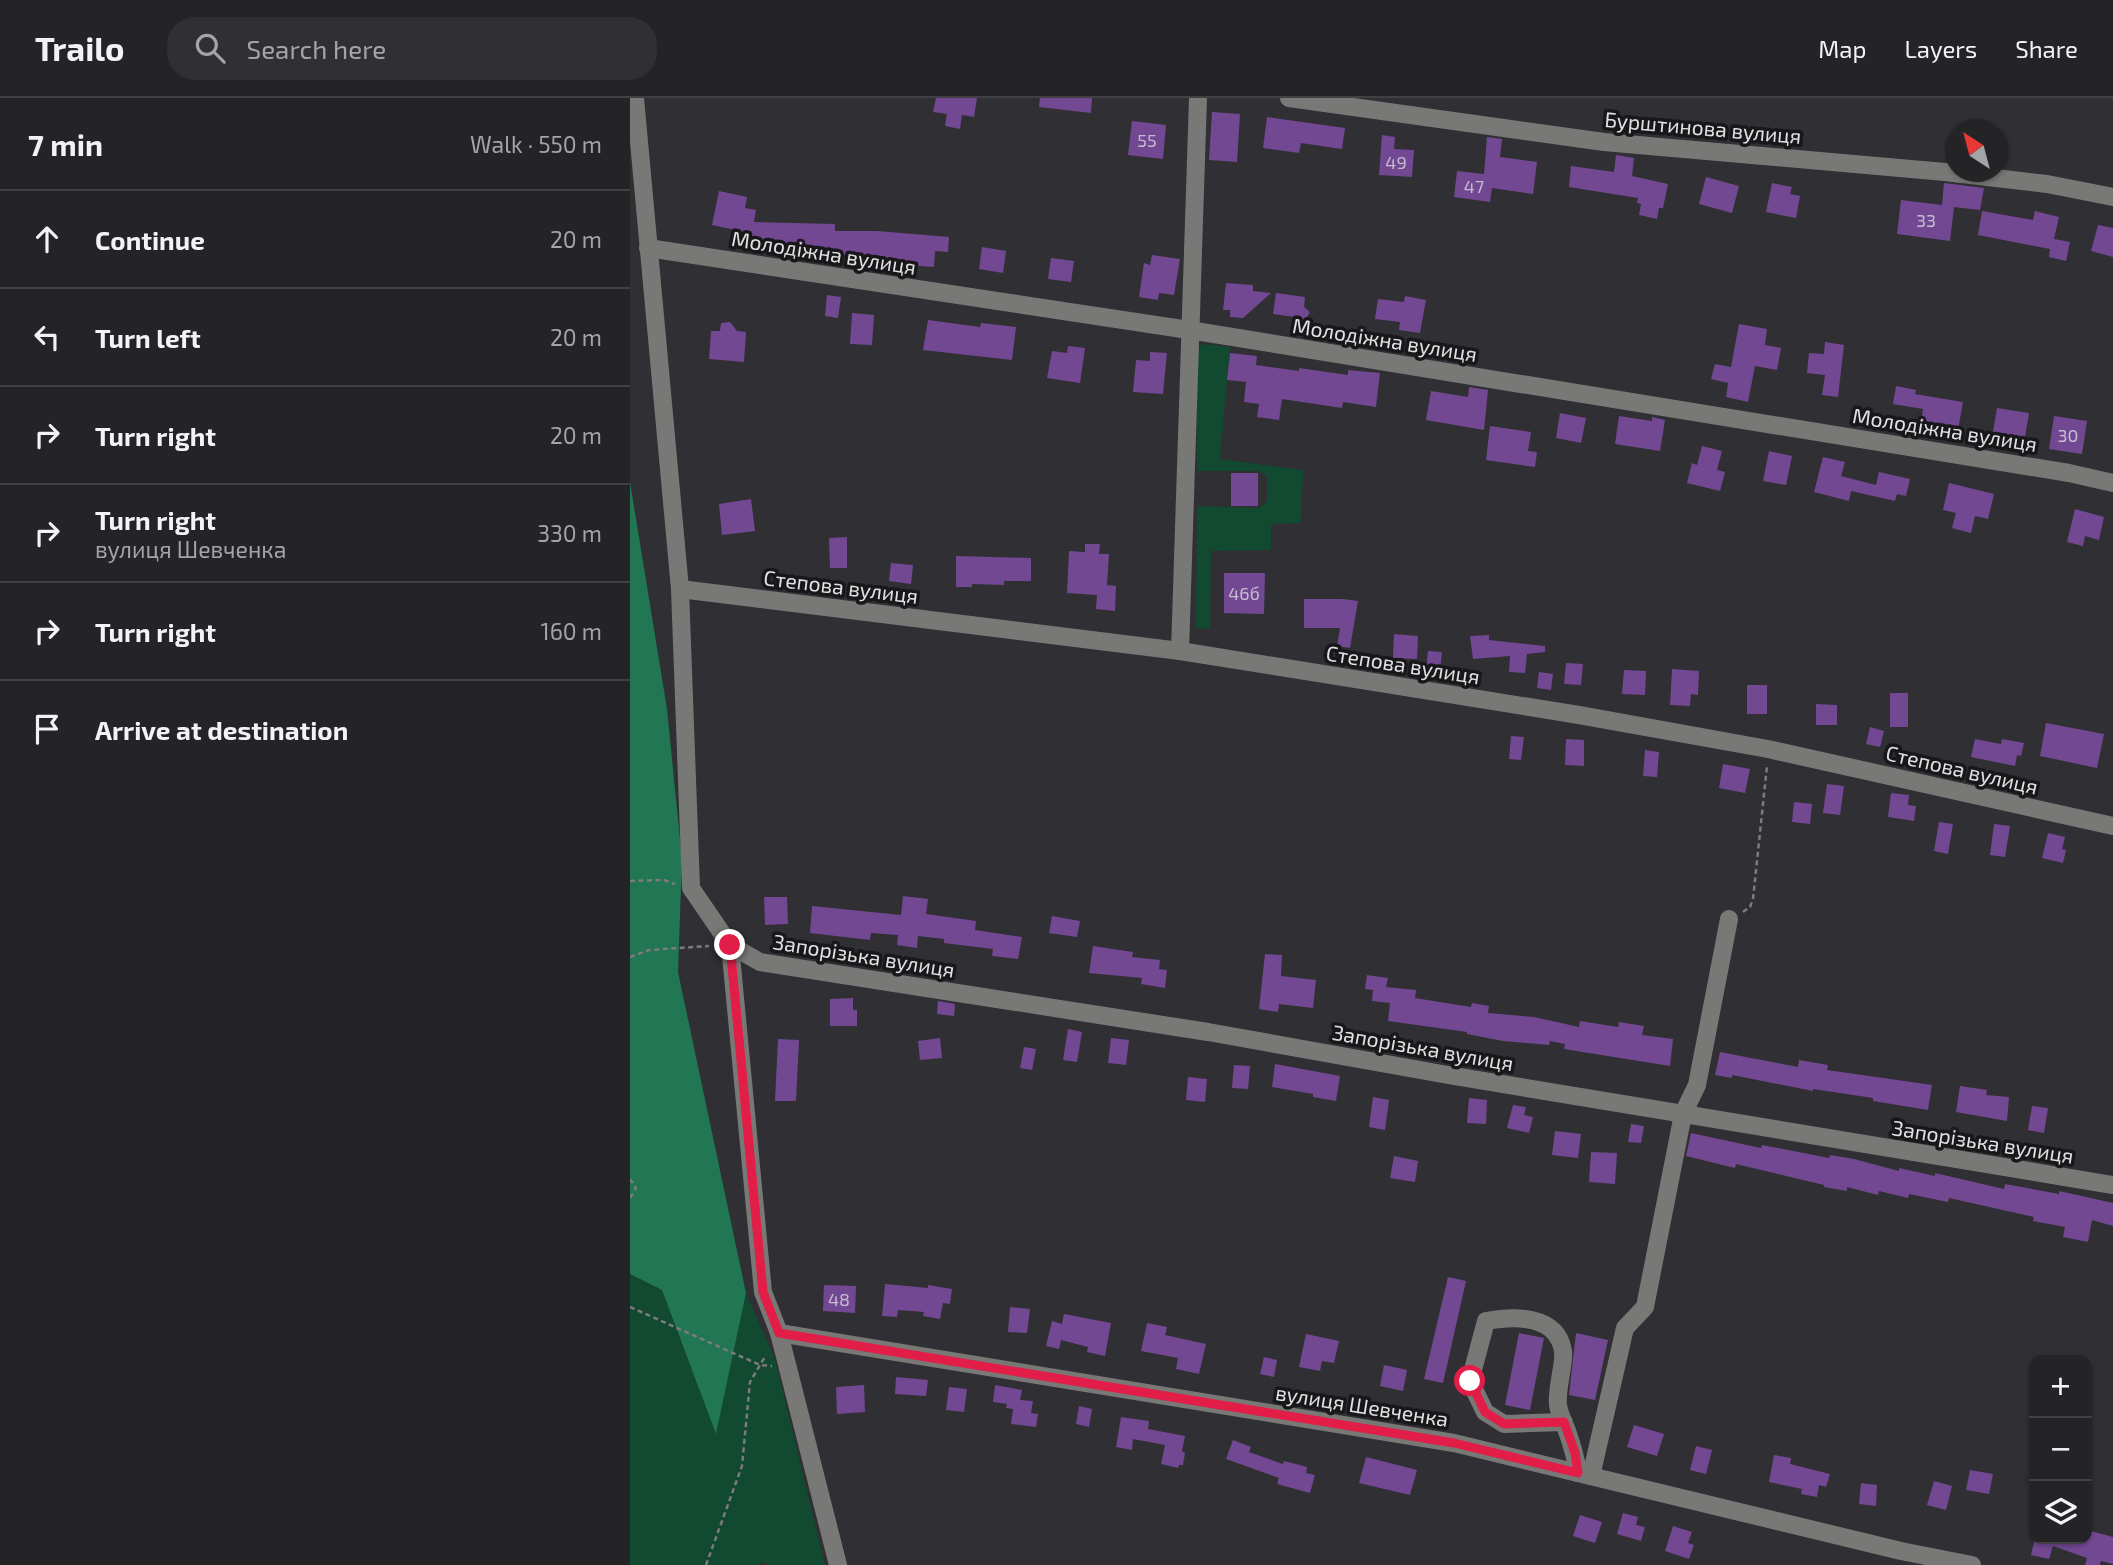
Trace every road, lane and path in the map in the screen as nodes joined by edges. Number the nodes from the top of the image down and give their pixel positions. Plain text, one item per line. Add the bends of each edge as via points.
1 (635, 98) edge
2 (1198, 98) edge
3 (1289, 98) edge
4 (2113, 197) edge
5 (648, 248) junction
6 (1189, 330) junction
7 (2113, 483) edge
8 (680, 589) junction
9 (1180, 651) junction
10 (1768, 749) junction
11 (2113, 826) edge
12 (630, 881) edge
13 (691, 888) junction
14 (1729, 919) joint
15 (730, 945) junction
16 (630, 957) edge
17 (1683, 1114) junction
18 (630, 1179) edge
19 (2113, 1185) edge
20 (630, 1198) edge
21 (630, 1307) edge
22 (779, 1333) junction
23 (760, 1365) junction
24 (788, 1366) junction
25 (1564, 1422) junction
26 (1585, 1474) junction
27 (1900, 1558) edge
28 (706, 1565) edge
29 (838, 1565) edge
30 (1972, 1565) edge

1 - 5 street
2 - 6 street
3 - 4 street, Бурштинова вулиця via 1604,142 1945,172
5 - 6 street, Молодіжна вулиця
5 - 8 street
6 - 7 street, Молодіжна вулиця via 2069,472
6 - 9 street
8 - 9 street, Степова вулиця
8 - 13 street
9 - 10 street, Степова вулиця
10 - 11 street, Степова вулиця
10 - 14 path via 1753,899 1751,907
12 - 13 path via 664,880
13 - 15 street
14 - 17 street via 1697,1085
15 - 16 path via 649,950
15 - 17 street, Запорізька вулиця via 760,962 1208,1032
15 - 22 street via 763,1292
17 - 19 street, Запорізька вулиця
17 - 26 street via 1645,1307 1625,1328
18 - 20 path via 635,1188
21 - 23 path
22 - 23 path
22 - 24 street
22 - 26 street, вулиця Шевченка via 1454,1443
23 - 24 path
23 - 28 path via 750,1381 742,1466
24 - 29 street
25 - 25 street via 1558,1405 1563,1352 1559,1338 1540,1321 1509,1317 1486,1321 1470,1381 1485,1412 1504,1424
25 - 26 street
26 - 27 street, вулиця Шевченка
27 - 30 street, вулиця Шевченка

